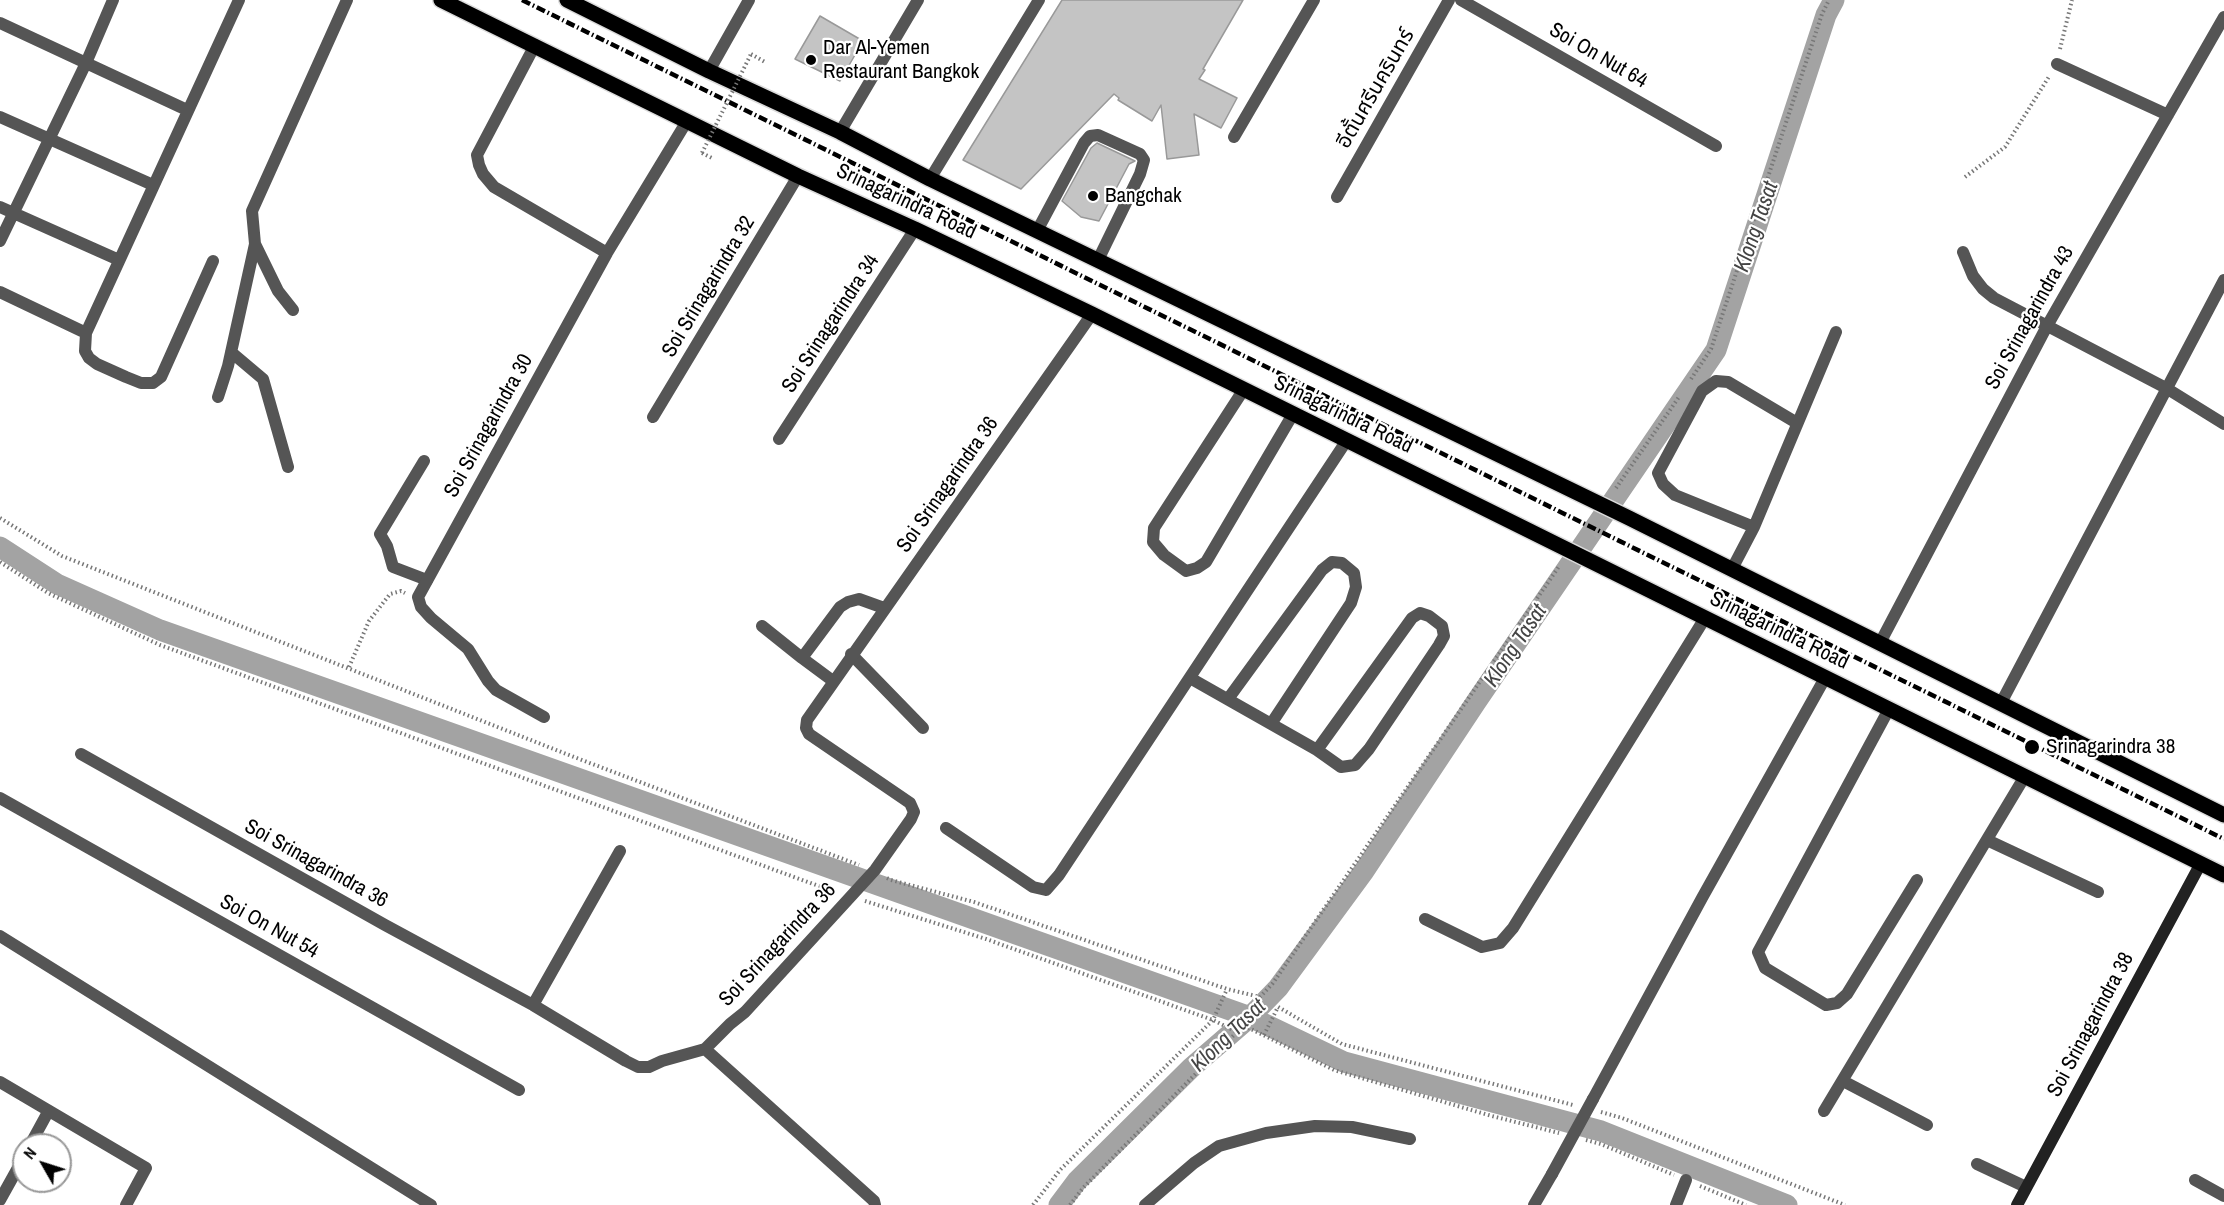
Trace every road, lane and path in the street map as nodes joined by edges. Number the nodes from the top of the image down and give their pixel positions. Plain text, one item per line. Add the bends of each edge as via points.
1 (113, 0) edge
2 (239, 0) edge
3 (347, 0) edge
4 (441, 0) edge
5 (567, 0) edge
6 (749, 0) edge
7 (918, 0) edge
8 (1039, 0) edge
9 (1314, 0) edge
10 (1449, 0) edge
11 (1461, 0) edge
12 (1829, 0) edge
13 (2072, 0) edge
14 (2224, 17) edge
15 (0, 23) edge
16 (535, 45) junction
17 (765, 62) dead end
18 (86, 63) junction
19 (2057, 64) junction
20 (709, 71) junction
21 (187, 110) junction
22 (2168, 115) junction
23 (0, 117) edge
24 (687, 121) junction
25 (840, 132) junction
26 (1234, 137) dead end
27 (50, 139) junction
28 (1716, 146) dead end
29 (714, 159) dead end
30 (798, 176) junction
31 (1965, 177) dead end
32 (930, 179) junction
33 (153, 185) junction
34 (1337, 196) dead end
35 (0, 207) edge
36 (13, 213) junction
37 (915, 229) junction
38 (1036, 231) junction
39 (0, 241) edge
40 (255, 244) junction
41 (1963, 252) dead end
42 (607, 253) junction
43 (119, 260) junction
44 (1098, 260) junction
45 (213, 261) dead end
46 (2224, 280) edge
47 (0, 292) edge
48 (293, 310) dead end
49 (1092, 314) junction
50 (2046, 326) junction
51 (1836, 332) dead end
52 (86, 333) junction
53 (231, 352) junction
54 (2166, 388) junction
55 (1244, 389) junction
56 (218, 397) dead end
57 (1293, 414) junction
58 (653, 417) dead end
59 (1797, 423) junction
60 (2224, 424) edge
61 (779, 440) dead end
62 (1347, 440) junction
63 (424, 461) dead end
64 (288, 466) dead end
65 (1617, 488) dead end
66 (0, 518) edge
67 (1754, 527) junction
68 (1544, 539) junction
69 (0, 562) edge
70 (1732, 569) junction
71 (427, 580) junction
72 (418, 597) junction
73 (884, 609) junction
74 (1705, 618) junction
75 (762, 626) dead end
76 (1880, 643) junction
77 (851, 654) junction
78 (802, 658) junction
79 (349, 667) junction
80 (1190, 678) junction
81 (1825, 678) junction
82 (833, 681) junction
83 (1228, 699) junction
84 (2001, 703) junction
85 (1889, 709) junction
86 (544, 717) dead end
87 (1271, 724) junction
88 (923, 728) dead end
89 (1317, 750) junction
90 (81, 754) dead end
91 (2025, 776) junction
92 (0, 798) edge
93 (2224, 814) edge
94 (946, 828) dead end
95 (1987, 840) junction
96 (620, 851) dead end
97 (2201, 863) junction
98 (875, 870) junction
99 (2224, 874) edge
100 (1917, 880) dead end
101 (2098, 892) dead end
102 (849, 898) junction
103 (1425, 919) dead end
104 (0, 936) edge
105 (1227, 989) junction
106 (533, 1005) junction
107 (1213, 1020) junction
108 (1238, 1032) junction
109 (1264, 1035) junction
110 (705, 1049) junction
111 (1843, 1081) junction
112 (0, 1082) edge
113 (519, 1090) dead end
114 (1577, 1106) dead end
115 (1824, 1111) dead end
116 (48, 1112) junction
117 (1599, 1112) dead end
118 (1928, 1125) dead end
119 (37, 1133) edge
120 (1568, 1136) dead end
121 (1579, 1138) dead end
122 (1410, 1139) dead end
123 (1977, 1164) dead end
124 (12, 1178) edge
125 (1686, 1180) junction
126 (2195, 1180) dead end
127 (2026, 1187) junction
128 (2224, 1196) edge
129 (0, 1200) edge
130 (126, 1205) edge
131 (431, 1205) edge
132 (875, 1205) edge
133 (1033, 1205) edge
134 (1070, 1205) edge
135 (1145, 1205) edge
136 (1534, 1205) edge
137 (1676, 1205) edge
138 (1746, 1205) edge
139 (1845, 1205) edge
140 (2016, 1205) edge

1 - 18 street
2 - 21 street
3 - 40 street via 252,211
4 - 16 main road, Srinagarindra Road
5 - 20 main road, Srinagarindra Road
6 - 20 street
7 - 25 street
8 - 32 street
9 - 26 street
10 - 34 street, อีตั้นศรีนครินทร์
11 - 28 street, Soi On Nut 64
12 - 65 path via 1711,349
13 - 19 path
14 - 22 street, Soi Srinagarindra 43
15 - 18 street
16 - 24 main road, Srinagarindra Road
16 - 42 street via 477,155 479,165 494,187
17 - 29 path, bridge via 751,54 702,153
18 - 21 street
18 - 27 street
19 - 22 street
19 - 31 path via 2005,147
20 - 25 main road, Srinagarindra Road
21 - 33 street
22 - 50 street, Soi Srinagarindra 43
23 - 27 street
24 - 30 main road, Srinagarindra Road
24 - 42 street, Soi Srinagarindra 30
25 - 32 main road, Srinagarindra Road
27 - 33 street
27 - 36 street
30 - 37 main road, Srinagarindra Road
30 - 58 street, Soi Srinagarindra 32
32 - 38 main road, Srinagarindra Road
33 - 43 street
35 - 36 street
36 - 39 street
36 - 43 street
37 - 49 main road, Srinagarindra Road
37 - 61 street, Soi Srinagarindra 34
38 - 44 main road, Srinagarindra Road
38 - 44 street via 1090,136 1098,135 1140,154 1144,160 1140,174
40 - 48 street via 278,291
40 - 53 street
41 - 50 street via 1983,289
42 - 71 street, Soi Srinagarindra 30
43 - 52 street
44 - 70 main road, Srinagarindra Road
45 - 52 street via 160,377 153,383 141,383 97,364 85,351
46 - 54 street
47 - 52 street
49 - 55 main road, Srinagarindra Road
49 - 73 street, Soi Srinagarindra 36
50 - 54 street
50 - 76 street, Soi Srinagarindra 43
51 - 59 street
53 - 56 street
53 - 64 street via 263,379
54 - 60 street
54 - 84 street
55 - 57 main road, Srinagarindra Road
55 - 57 street via 1154,528 1153,542 1186,571 1206,562
57 - 62 main road, Srinagarindra Road
59 - 67 street
59 - 67 street via 1728,382 1716,381 1702,391 1658,473 1675,495
62 - 68 main road, Srinagarindra Road
62 - 80 street
63 - 71 street via 380,534 393,567
66 - 79 path via 62,556
67 - 70 street
68 - 74 main road, Srinagarindra Road
68 - 105 path via 1561,567 1273,983 1260,997
69 - 102 path via 48,593 160,645
70 - 76 main road, Srinagarindra Road
71 - 72 street, Soi Srinagarindra 30
72 - 79 path via 401,591 390,594 369,621
72 - 86 street via 431,618 468,649 496,690
73 - 77 street, Soi Srinagarindra 36
73 - 78 street via 859,599 848,602
74 - 81 main road, Srinagarindra Road
74 - 103 street via 1520,918 1500,943 1482,946
75 - 78 street
76 - 84 main road, Srinagarindra Road
77 - 82 street, Soi Srinagarindra 36
77 - 88 street
78 - 82 street
79 - 98 path
80 - 83 street
80 - 94 street via 1046,890 1033,887
81 - 85 main road, Srinagarindra Road
81 - 136 street, bridge
82 - 98 street, Soi Srinagarindra 36 via 807,720 809,734 902,797 914,812
83 - 87 street
83 - 87 street via 1323,570 1332,562 1342,563 1354,573 1356,587 1350,603
84 - 93 main road, Srinagarindra Road
85 - 91 main road, Srinagarindra Road
85 - 100 street via 1758,952 1765,968 1826,1005 1837,1003 1847,994
87 - 89 street
89 - 89 street via 1412,618 1420,613 1442,626 1444,636 1439,645 1355,765 1341,767
90 - 106 street, Soi Srinagarindra 36
91 - 95 street
91 - 97 main road, Srinagarindra Road
92 - 113 street, Soi On Nut 54
95 - 101 street
95 - 111 street
96 - 106 street
97 - 99 main road, Srinagarindra Road
97 - 127 street, Soi Srinagarindra 38
98 - 102 street, Soi Srinagarindra 36
98 - 105 path via 891,880 974,902
102 - 107 path via 986,939
102 - 110 street, Soi Srinagarindra 36 via 745,1012
104 - 131 street
105 - 107 path
106 - 110 street, Soi Srinagarindra 36 via 639,1066 649,1067
107 - 108 path
107 - 133 path via 1060,1170
108 - 109 path via 1249,1028
108 - 134 path
109 - 114 path via 1278,1007 1342,1044
109 - 120 path via 1334,1070
110 - 132 street
111 - 115 street
111 - 118 street
112 - 116 street
116 - 119 street
116 - 130 street via 146,1168
117 - 139 path
121 - 125 path
122 - 135 street via 1352,1127 1314,1126 1266,1133 1219,1146
123 - 127 street
124 - 129 street
125 - 137 street
125 - 138 path
126 - 128 street
127 - 140 street, Soi Srinagarindra 38

